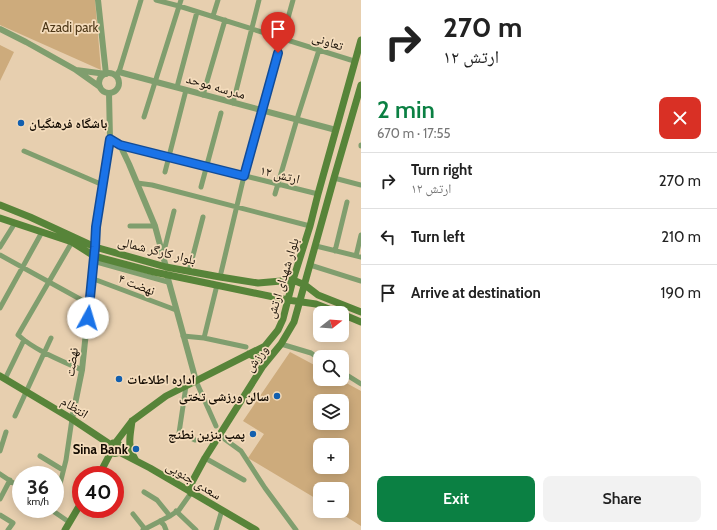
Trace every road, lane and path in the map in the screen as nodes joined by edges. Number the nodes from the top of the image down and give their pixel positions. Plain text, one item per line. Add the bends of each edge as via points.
1 (98, 0) edge
2 (141, 0) edge
3 (156, 0) edge
4 (218, 0) edge
5 (259, 0) edge
6 (292, 0) edge
7 (180, 3) edge
8 (197, 12) junction
9 (213, 16) junction
10 (225, 20) junction
11 (252, 29) junction
12 (0, 30) edge
13 (282, 38) junction
14 (361, 40) edge
15 (319, 50) junction
16 (354, 61) junction
17 (76, 70) junction
18 (106, 74) junction
19 (117, 74) junction
20 (155, 81) junction
21 (361, 85) edge
22 (100, 87) junction
23 (177, 87) junction
24 (186, 90) junction
25 (109, 93) junction
26 (203, 95) junction
27 (359, 98) edge
28 (233, 103) junction
29 (261, 110) junction
30 (221, 113) dead end
31 (144, 117) dead end
32 (297, 119) junction
33 (336, 130) junction
34 (110, 139) junction
35 (120, 145) junction
36 (24, 151) dead end
37 (168, 157) junction
38 (207, 166) junction
39 (165, 172) dead end
40 (244, 176) junction
41 (334, 178) junction
42 (137, 183) junction
43 (102, 185) junction
44 (277, 185) junction
45 (361, 185) edge
46 (201, 188) dead end
47 (275, 194) dead end
48 (318, 194) junction
49 (347, 202) dead end
50 (0, 205) edge
51 (236, 208) junction
52 (174, 211) dead end
53 (203, 217) dead end
54 (0, 218) edge
55 (15, 223) junction
56 (130, 226) dead end
57 (155, 226) junction
58 (310, 226) junction
59 (42, 232) junction
60 (361, 235) edge
61 (72, 242) junction
62 (316, 246) junction
63 (0, 247) edge
64 (95, 247) junction
65 (335, 250) junction
66 (0, 255) edge
67 (163, 255) junction
68 (358, 257) edge
69 (93, 258) junction
70 (310, 265) junction
71 (166, 267) junction
72 (23, 268) junction
73 (189, 271) junction
74 (220, 277) junction
75 (91, 278) junction
76 (168, 278) junction
77 (293, 280) junction
78 (361, 281) edge
79 (49, 282) junction
80 (216, 285) junction
81 (305, 286) junction
82 (288, 300) junction
83 (301, 302) junction
84 (89, 304) junction
85 (321, 306) edge
86 (0, 308) edge
87 (176, 310) junction
88 (361, 312) edge
89 (349, 317) edge
90 (361, 322) edge
91 (183, 336) junction
92 (51, 338) dead end
93 (204, 338) junction
94 (24, 340) junction
95 (281, 344) junction
96 (265, 346) junction
97 (246, 347) dead end
98 (45, 353) junction
99 (250, 354) junction
100 (313, 354) edge
101 (272, 355) junction
102 (263, 366) junction
103 (82, 370) junction
104 (349, 376) edge
105 (2, 377) edge
106 (196, 381) junction
107 (361, 384) edge
108 (186, 386) junction
109 (26, 391) junction
110 (15, 416) dead end
111 (72, 419) junction
112 (132, 421) junction
113 (216, 426) dead end
114 (6, 432) dead end
115 (219, 435) junction
116 (195, 440) dead end
117 (113, 446) junction
118 (0, 451) edge
119 (40, 456) dead end
120 (205, 458) junction
121 (135, 460) junction
122 (56, 466) edge
123 (103, 466) edge
124 (64, 467) edge
125 (0, 474) edge
126 (10, 480) joint
127 (244, 480) dead end
128 (192, 482) junction
129 (179, 485) junction
130 (144, 492) dead end
131 (191, 493) junction
132 (0, 499) edge
133 (222, 510) junction
134 (176, 511) junction
135 (133, 514) dead end
136 (0, 515) edge
137 (170, 516) junction
138 (72, 517) edge
139 (63, 518) edge
140 (160, 521) junction
141 (69, 522) junction
142 (8, 530) edge
143 (65, 530) edge
144 (144, 530) edge
145 (166, 530) edge
146 (196, 530) edge
147 (216, 530) edge
148 (256, 530) edge
149 (296, 530) edge

1 - 18 street
2 - 19 street
3 - 7 street, تعاونی
4 - 9 street
5 - 11 street
6 - 13 street
7 - 8 street, تعاونی
7 - 20 street
8 - 9 street, تعاونی
8 - 23 street
9 - 10 street, تعاونی
10 - 11 street, تعاونی
10 - 26 street
11 - 13 street, تعاونی
11 - 28 street
12 - 17 street
13 - 15 street, تعاونی
13 - 29 street
14 - 16 main road, بلوار شهدای ارتش
15 - 16 street, تعاونی
15 - 32 street
16 - 33 main road, بلوار شهدای ارتش
17 - 18 street
17 - 22 street
18 - 19 street
18 - 22 street via 100,81
19 - 20 street, مدرسه موحد
19 - 25 street via 119,85 114,92
20 - 23 street, مدرسه موحد
20 - 31 street
21 - 27 main road, بلوار شهدای ارتش
22 - 25 street via 105,93
23 - 24 street, مدرسه موحد
24 - 26 street, مدرسه موحد
24 - 37 street
25 - 34 street, نهضت
26 - 28 street, مدرسه موحد
27 - 41 main road, بلوار شهدای ارتش
28 - 29 street, مدرسه موحد
29 - 32 street, مدرسه موحد
29 - 40 street
30 - 38 street
32 - 33 street, مدرسه موحد
32 - 44 street
33 - 48 main road, بلوار شهدای ارتش
34 - 35 street
34 - 43 street, نهضت
35 - 37 street, ارتش ۱۲
35 - 42 street
36 - 43 street
37 - 38 street, ارتش ۱۲
37 - 39 street
38 - 40 street, ارتش ۱۲
38 - 46 street
40 - 44 street, ارتش ۱۲
40 - 51 street
41 - 45 street
41 - 62 main road, بلوار شهدای ارتش
42 - 51 street
42 - 57 street
43 - 64 street, نهضت
44 - 47 street
44 - 48 street, ارتش ۱۲
48 - 58 main road, بلوار شهدای ارتش
49 - 65 street
50 - 64 main road, بلوار کارگر شمالی
51 - 58 street
51 - 74 street
52 - 67 street
53 - 73 street
54 - 55 main road, بلوار کارگر شمالی
55 - 59 main road, بلوار کارگر شمالی
55 - 63 street
56 - 57 street
57 - 67 street
58 - 77 main road, بلوار شهدای ارتش
59 - 61 main road, بلوار کارگر شمالی
59 - 72 street
60 - 68 street
61 - 69 main road, بلوار کارگر شمالی
61 - 79 street
62 - 65 street
62 - 70 main road, بلوار شهدای ارتش
64 - 69 street, نهضت
64 - 71 main road, بلوار کارگر شمالی
65 - 68 street
66 - 72 street
67 - 71 street
69 - 75 street, نهضت
69 - 76 main road, بلوار کارگر شمالی
70 - 78 street
70 - 81 main road, بلوار شهدای ارتش
71 - 73 main road, بلوار کارگر شمالی
72 - 79 street
72 - 86 street
73 - 74 main road, بلوار کارگر شمالی
74 - 77 main road, بلوار کارگر شمالی via 258,283
75 - 84 street, نهضت
75 - 87 street, نهضت ۴
76 - 80 main road, بلوار کارگر شمالی
76 - 87 street
77 - 81 main road
77 - 82 main road, بلوار شهدای ارتش
79 - 84 street
79 - 94 street via 18,335
80 - 82 main road, بلوار کارگر شمالی
80 - 93 street
81 - 83 main road, ورزش
81 - 88 main road via 318,295
82 - 83 main road, بلوار کارگر شمالی
82 - 96 main road, بلوار شهدای ارتش via 283,320
83 - 85 main road, بلوار کارگر شمالی
83 - 95 main road, ورزش via 294,322
84 - 103 street, نهضت
87 - 91 street
89 - 90 main road
91 - 93 street
91 - 106 street
92 - 98 street
93 - 97 street
94 - 98 street
94 - 105 street
95 - 100 street
95 - 101 main road, ورزش
96 - 99 main road, بلوار شهدای ارتش
96 - 101 main road via 263,354 266,357
98 - 103 street
98 - 109 street
99 - 102 main road via 258,358
99 - 106 main road, بلوار شهدای ارتش
101 - 102 main road, ورزش
102 - 115 main road, ورزش
103 - 111 street, نهضت
104 - 107 street
105 - 109 main road, انتظام
106 - 108 main road, بلوار شهدای ارتش
106 - 113 street
108 - 112 main road, بلوار شهدای ارتش via 166,396
108 - 116 street via 179,433
109 - 110 street
109 - 111 main road, انتظام
111 - 117 main road, انتظام
111 - 124 street
112 - 117 main road, بلوار شهدای ارتش
112 - 121 main road via 129,440
114 - 118 street
115 - 120 main road, ورزش
115 - 149 street via 241,451 264,488
117 - 121 main road, سعدی جنوبی via 115,454 119,452
117 - 123 main road, بلوار شهدای ارتش
119 - 122 street
120 - 127 street
120 - 128 main road, ورزش
121 - 129 main road, سعدی جنوبی
125 - 126 street
126 - 132 street
128 - 129 main road
128 - 131 main road, ورزش
129 - 131 main road, سعدی جنوبی
130 - 137 street via 157,500
131 - 133 main road, سعدی جنوبی
131 - 134 street
133 - 147 street
133 - 148 main road, سعدی جنوبی
134 - 137 street
134 - 146 street
135 - 144 street
136 - 142 street via 13,523
137 - 140 street
138 - 141 main road
139 - 141 street
140 - 144 street
140 - 145 street
141 - 143 main road

